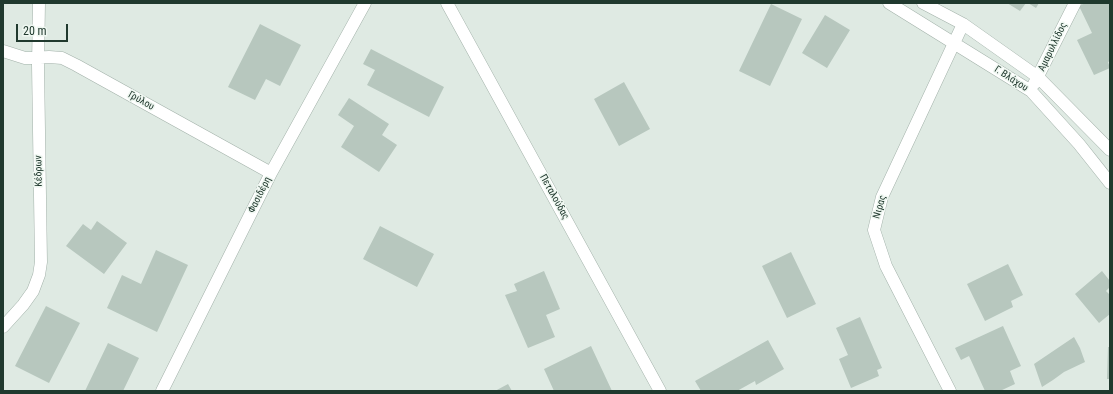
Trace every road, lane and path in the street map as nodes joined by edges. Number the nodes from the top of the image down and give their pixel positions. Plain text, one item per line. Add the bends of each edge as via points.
1 (39, 3) edge
2 (365, 3) edge
3 (447, 3) edge
4 (889, 3) edge
5 (923, 3) edge
6 (1075, 3) edge
7 (963, 24) junction
8 (954, 43) junction
9 (3, 51) edge
10 (38, 58) junction
11 (1038, 77) junction
12 (1031, 91) junction
13 (1110, 150) edge
14 (271, 173) junction
15 (1110, 183) edge
16 (3, 327) edge
17 (162, 391) edge
18 (660, 391) edge
19 (950, 391) edge

1 - 10 street, Κέδρων
2 - 14 street, Φασιδέρη
3 - 18 street, Πεταλούδας
4 - 8 street, Γ. Βλάχου
5 - 7 street, Γ. Βλάχου
6 - 11 street, Αμαρυλλίδος
7 - 8 street, Νιρας
7 - 11 street, Γ. Βλάχου
8 - 12 street, Γ. Βλάχου
8 - 19 street, Νιρας via 882,197 874,230 886,266
9 - 10 street, Γρύλου via 25,58
10 - 14 street, Γρύλου via 62,58
10 - 16 street, Κέδρων via 41,262 37,283
11 - 12 street, Αμαρυλλίδος
11 - 13 street, Γ. Βλάχου
12 - 15 street, Γ. Βλάχου
14 - 17 street, Φασιδέρη

